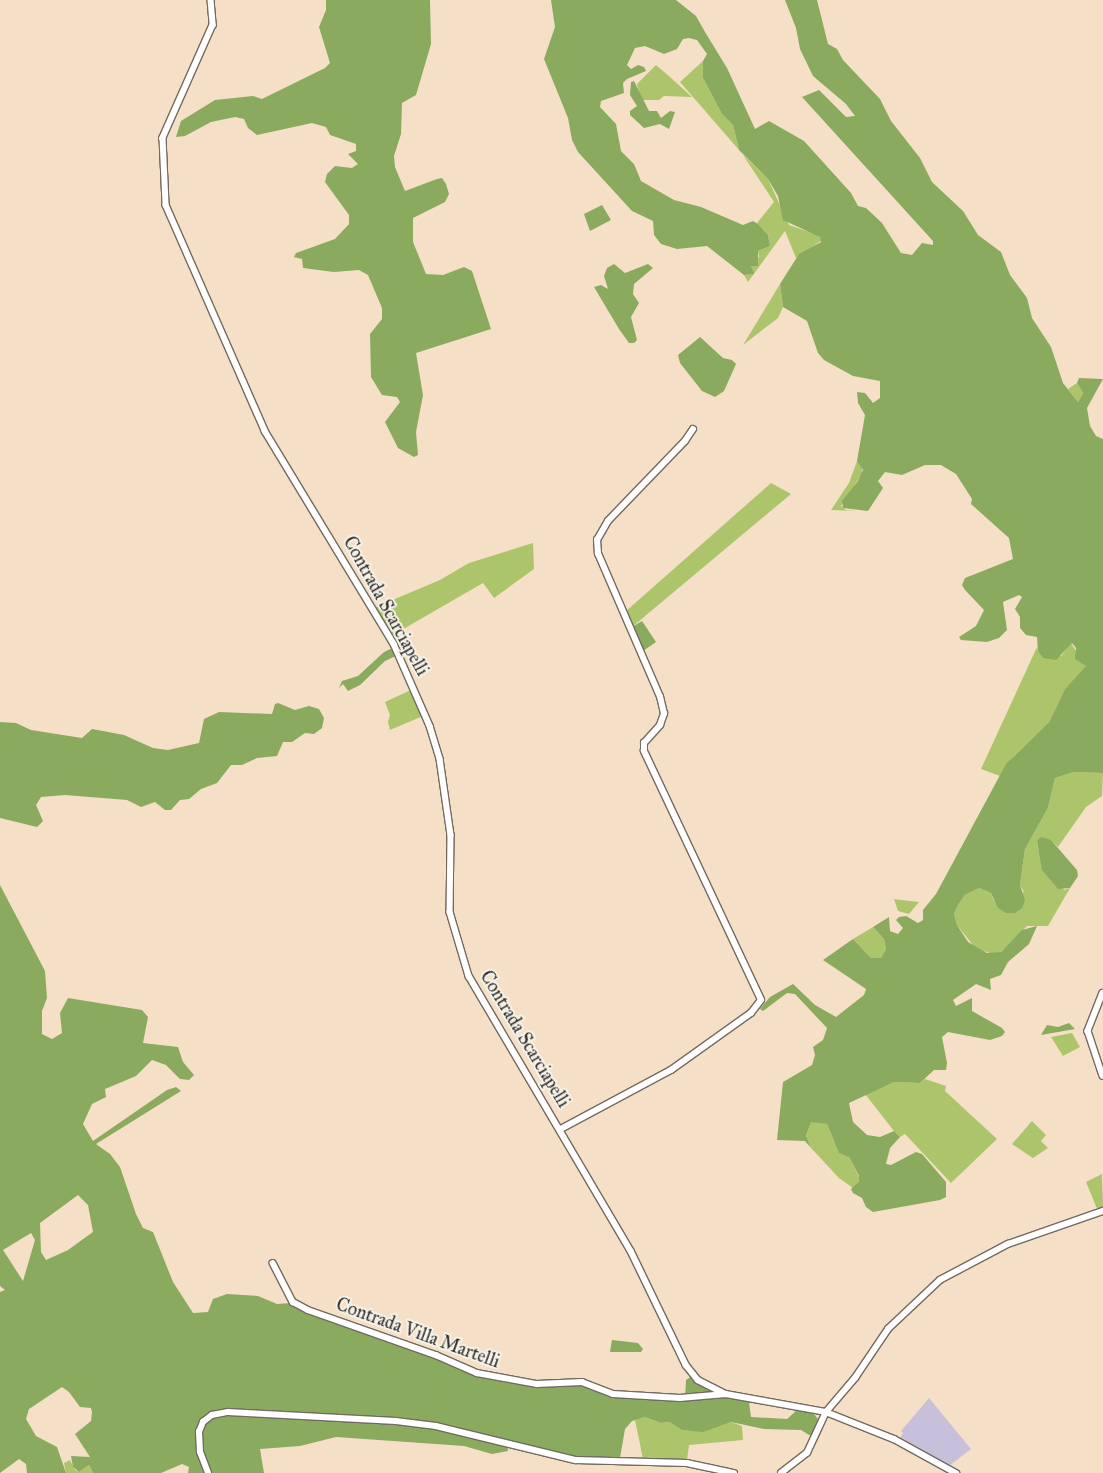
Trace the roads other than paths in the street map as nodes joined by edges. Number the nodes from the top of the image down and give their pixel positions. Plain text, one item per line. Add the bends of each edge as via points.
1 (211, 0) edge
2 (693, 428) dead end
3 (1103, 993) edge
4 (1103, 1076) edge
5 (561, 1129) junction
6 (1103, 1212) edge
7 (273, 1263) dead end
8 (726, 1394) junction
9 (826, 1412) junction
10 (208, 1473) edge
11 (734, 1473) edge
12 (782, 1473) edge
13 (956, 1473) edge

1 - 5 street, Contrada Scarciapelli via 213,25 163,138 166,205 264,431 358,580 407,669 437,744 451,835 450,912 469,976
2 - 5 street via 685,441 608,521 597,540 598,554 660,697 664,714 660,725 644,743 644,751 761,1000 751,1013 671,1070
3 - 4 street via 1088,1031
5 - 8 street, Contrada Scarciapelli via 631,1251 686,1365 698,1380
6 - 9 street via 1008,1244 940,1280 888,1329 855,1378
7 - 8 street, Contrada Villa Martelli via 293,1302 477,1373 537,1384 582,1382 613,1394 680,1398
8 - 9 street, Contrada Villa Martelli
9 - 12 street via 807,1453
9 - 13 street, Contrada Villa Martelli via 894,1438
10 - 11 street via 200,1452 199,1432 203,1422 212,1415 228,1412 404,1422 436,1426 576,1460 687,1463

